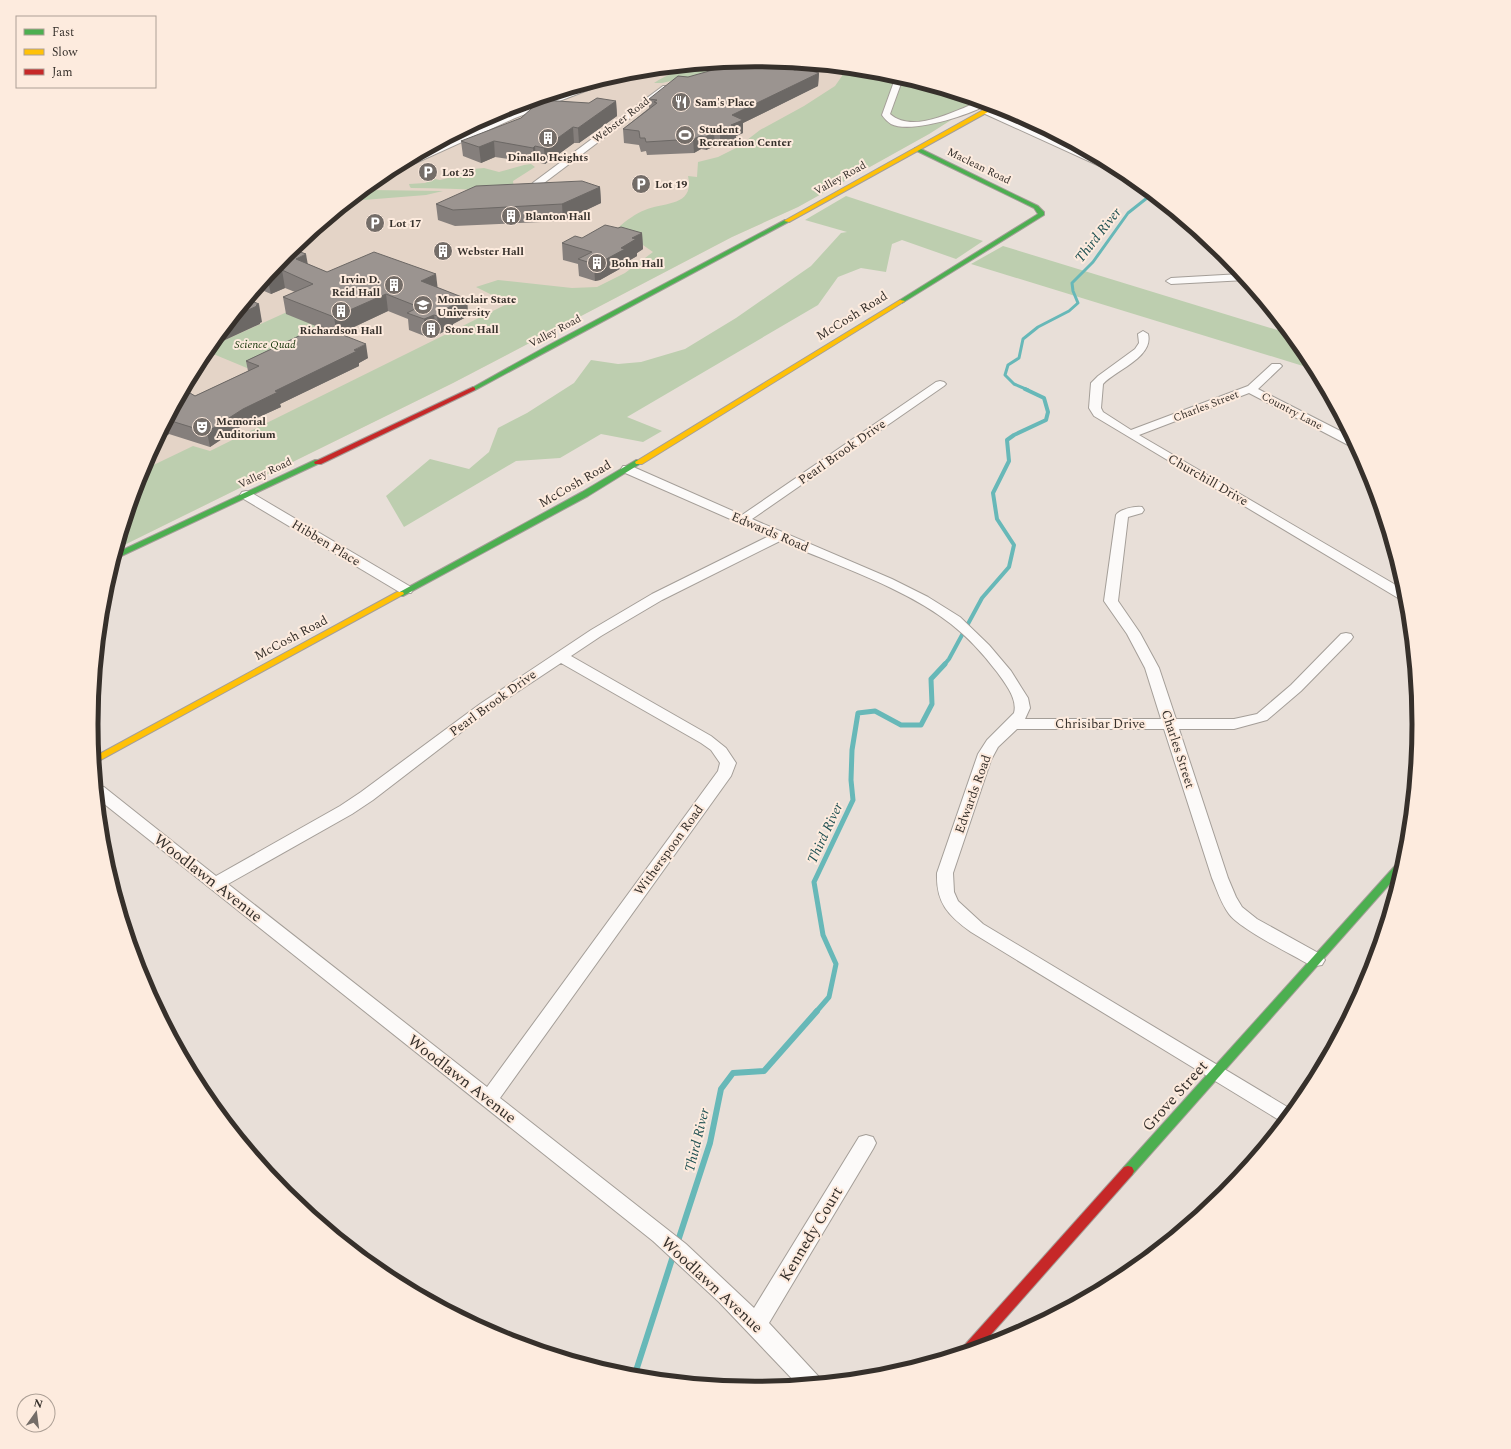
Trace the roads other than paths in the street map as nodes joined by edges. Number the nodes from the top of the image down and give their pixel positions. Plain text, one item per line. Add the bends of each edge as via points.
1 (897, 83) edge
2 (675, 84) edge
3 (570, 94) edge
4 (982, 108) edge
5 (983, 108) edge
6 (1002, 115) edge
7 (917, 149) junction
8 (1073, 149) edge
9 (432, 152) edge
10 (536, 184) edge
11 (1030, 204) joint
12 (1237, 277) edge
13 (1172, 281) dead end
14 (1143, 334) dead end
15 (1276, 366) dead end
16 (940, 384) dead end
17 (1250, 389) junction
18 (1130, 434) junction
19 (1348, 440) edge
20 (627, 469) junction
21 (246, 495) junction
22 (1138, 510) dead end
23 (743, 520) junction
24 (779, 536) junction
25 (120, 555) edge
26 (406, 590) junction
27 (1399, 590) edge
28 (1346, 637) dead end
29 (560, 656) junction
30 (1013, 724) junction
31 (1170, 724) junction
32 (99, 757) edge
33 (102, 794) edge
34 (1396, 871) edge
35 (215, 884) junction
36 (1316, 960) junction
37 (1217, 1072) junction
38 (489, 1099) junction
39 (1285, 1114) edge
40 (866, 1142) dead end
41 (756, 1325) junction
42 (974, 1344) edge
43 (807, 1380) edge

1 - 4 street via 886,115 894,122 915,125
2 - 10 street, Webster Road via 663,89
3 - 9 street via 517,114
5 - 7 street, Valley Road
6 - 8 street
7 - 11 street, Maclean Road
7 - 21 street, Valley Road via 470,391
11 - 20 street, McCosh Road via 1040,210 1041,215
12 - 13 street
14 - 18 street, Churchill Drive via 1143,346 1125,363 1100,379 1095,396 1098,414
15 - 17 street, Charles Street
16 - 23 street, Pearl Brook Drive
17 - 18 street, Charles Street
17 - 19 street, Country Lane
18 - 27 street, Churchill Drive
20 - 23 street, Edwards Road
20 - 26 street, McCosh Road
21 - 25 street, Valley Road
21 - 26 street, Hibben Place
22 - 31 street, Charles Street via 1122,515 1111,601 1147,657
23 - 24 street, Edwards Road
24 - 29 street, Pearl Brook Drive via 657,597
24 - 30 street, Edwards Road via 903,590 938,609 966,629 991,654 1020,699 1022,714
26 - 32 street, McCosh Road
28 - 31 street, Chrisibar Drive via 1296,688 1262,717 1234,724
29 - 35 street, Pearl Brook Drive via 485,707 346,810
29 - 38 street, Witherspoon Road via 709,740 724,754 728,762 726,772
30 - 31 street, Chrisibar Drive
30 - 37 street, Edwards Road via 990,746 977,777 945,873 944,881 949,903 977,928
31 - 36 street, Charles Street via 1220,878 1236,911 1250,923
33 - 35 street, Woodlawn Avenue
34 - 36 street, Grove Street
35 - 38 street, Woodlawn Avenue
36 - 37 street, Grove Street
37 - 39 street, Edwards Road
37 - 42 street, Grove Street
38 - 41 street, Woodlawn Avenue via 668,1243
40 - 41 street, Kennedy Court
41 - 43 street, Woodlawn Avenue

